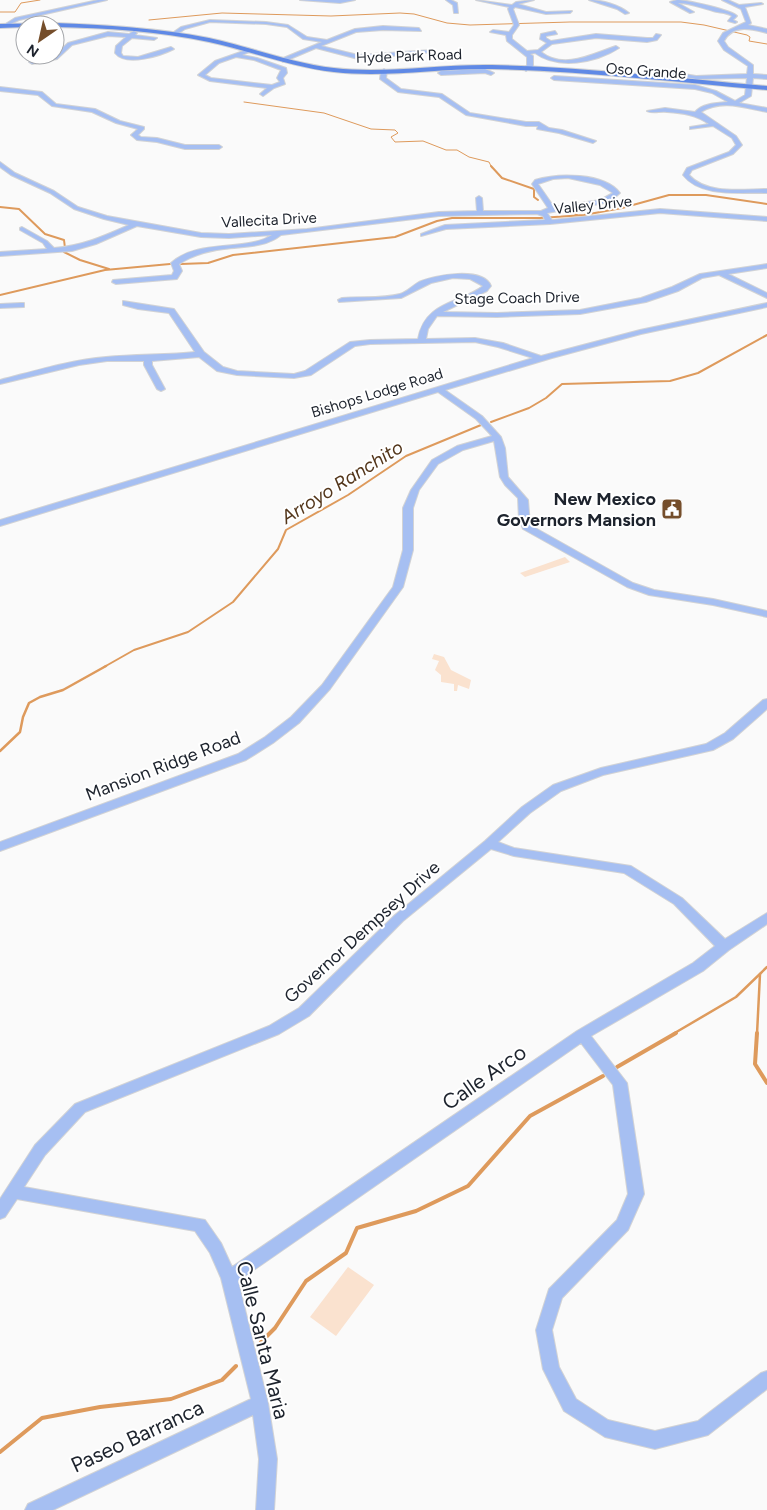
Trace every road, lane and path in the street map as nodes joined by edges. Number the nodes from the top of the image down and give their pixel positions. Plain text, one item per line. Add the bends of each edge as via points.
1 (105, 0) edge
2 (302, 0) edge
3 (315, 0) edge
4 (353, 0) edge
5 (462, 0) edge
6 (478, 0) edge
7 (532, 0) edge
8 (595, 0) edge
9 (724, 0) edge
10 (450, 1) edge
11 (765, 4) edge
12 (513, 5) junction
13 (740, 6) junction
14 (549, 7) dead end
15 (535, 10) junction
16 (456, 12) dead end
17 (570, 12) dead end
18 (697, 12) dead end
19 (627, 13) dead end
20 (3, 25) edge
21 (747, 25) junction
22 (65, 26) edge
23 (137, 30) junction
24 (418, 30) dead end
25 (767, 31) edge
26 (493, 32) dead end
27 (555, 33) dead end
28 (174, 34) junction
29 (510, 34) junction
30 (130, 35) junction
31 (658, 35) dead end
32 (154, 38) dead end
33 (328, 42) junction
34 (550, 43) junction
35 (317, 47) junction
36 (616, 48) dead end
37 (65, 49) edge
38 (171, 49) dead end
39 (251, 50) junction
40 (432, 52) dead end
41 (537, 52) junction
42 (525, 53) junction
43 (236, 56) junction
44 (283, 60) junction
45 (527, 66) junction
46 (384, 71) junction
47 (487, 71) junction
48 (441, 74) dead end
49 (672, 74) dead end
50 (750, 76) junction
51 (767, 77) edge
52 (554, 78) dead end
53 (574, 80) junction
54 (576, 86) dead end
55 (272, 87) junction
56 (767, 88) edge
57 (0, 89) edge
58 (748, 89) junction
59 (263, 94) dead end
60 (733, 102) junction
61 (767, 110) edge
62 (650, 111) dead end
63 (698, 114) junction
64 (712, 125) junction
65 (142, 128) junction
66 (150, 128) dead end
67 (692, 128) dead end
68 (593, 141) dead end
69 (219, 147) dead end
70 (0, 164) edge
71 (767, 191) edge
72 (479, 198) dead end
73 (552, 209) junction
74 (480, 213) junction
75 (546, 217) junction
76 (767, 219) edge
77 (136, 224) junction
78 (22, 229) dead end
79 (280, 233) junction
80 (423, 235) dead end
81 (52, 250) junction
82 (0, 254) edge
83 (767, 266) edge
84 (720, 274) junction
85 (116, 282) dead end
86 (767, 296) edge
87 (342, 300) dead end
88 (126, 303) dead end
89 (21, 305) dead end
90 (767, 305) edge
91 (0, 306) edge
92 (436, 314) junction
93 (422, 340) junction
94 (201, 354) junction
95 (539, 358) junction
96 (148, 359) junction
97 (0, 382) edge
98 (161, 388) dead end
99 (438, 389) junction
100 (497, 437) junction
101 (0, 512) edge
102 (4, 522) edge
103 (767, 614) edge
104 (767, 703) edge
105 (489, 844) junction
106 (0, 847) edge
107 (767, 918) edge
108 (724, 946) junction
109 (582, 1035) junction
110 (14, 1192) junction
111 (0, 1212) edge
112 (229, 1278) junction
113 (767, 1379) edge
114 (260, 1402) junction
115 (34, 1510) edge
116 (265, 1510) edge

1 - 20 street
2 - 3 street
3 - 4 street
5 - 10 street
6 - 12 street
7 - 12 street
8 - 19 street
9 - 13 street
10 - 16 street via 456,6
11 - 13 street
12 - 15 street
12 - 29 street via 510,10 516,23
13 - 21 street via 745,10
14 - 15 street
15 - 17 street
18 - 21 street via 672,2 701,4 732,13 735,16 730,20
21 - 25 street
21 - 50 street via 729,32 722,38 722,44 749,64
22 - 23 main road, Hyde Park Road
23 - 28 main road, Hyde Park Road
23 - 30 street
24 - 33 street via 368,29
26 - 29 street
27 - 34 street via 544,35 543,39
28 - 33 street via 188,26 210,21 266,22 288,26 305,38
28 - 39 main road, Hyde Park Road
29 - 42 street via 510,42
30 - 32 street
30 - 37 street via 108,34 70,44
30 - 38 street via 119,46 121,57 138,60
31 - 34 street via 647,40 596,36
33 - 35 street
34 - 41 street
35 - 40 street via 358,57
35 - 44 street
36 - 41 street via 562,62 545,60
39 - 43 street
39 - 44 main road, Hyde Park Road
41 - 42 street
42 - 45 street via 530,58
43 - 55 street via 282,68 284,72 280,78 283,83
43 - 55 street via 215,63 200,75
44 - 46 main road, Hyde Park Road via 335,70
45 - 47 main road, Hyde Park Road
45 - 58 main road, Hyde Park Road
46 - 47 main road, Hyde Park Road
46 - 68 street via 383,79 400,91 440,95 468,114 546,128
47 - 48 street
49 - 50 street via 714,79
50 - 51 street
50 - 58 street
52 - 53 street, Oso Grande
53 - 54 street
53 - 60 street, Oso Grande via 695,87
55 - 59 street
56 - 58 main road, Hyde Park Road
57 - 65 street via 40,93 53,104 96,110 117,122
58 - 60 street via 746,98
60 - 61 street, Oso Grande
60 - 63 street via 704,108
62 - 63 street
63 - 64 street
64 - 67 street
64 - 71 street via 736,139 739,147 689,169 687,178 709,188
65 - 66 street
65 - 69 street via 134,137 185,147
70 - 77 street, Vallecita Drive via 76,208
72 - 74 street
73 - 73 street via 602,201 617,193 610,187 578,176 557,176 537,181 535,184
73 - 75 street
74 - 75 street, Vallecita Drive
74 - 79 street, Vallecita Drive via 434,214
75 - 76 street, Valley Drive via 664,211
75 - 80 street, Valley Drive via 445,227
77 - 79 street, Vallecita Drive via 215,236
77 - 81 street via 94,243
78 - 81 street via 45,242
79 - 85 street via 263,243 230,246 182,258 175,263 178,271 174,277
81 - 82 street
83 - 84 street, Stage Coach Drive
84 - 86 street
84 - 92 street, Stage Coach Drive via 700,276 675,290 643,300 580,312
87 - 92 street via 400,296 424,283 450,276 475,278 486,284 482,290
88 - 94 street via 138,308 171,311
89 - 91 street
90 - 95 street, Bishops Lodge Road
92 - 93 street via 423,330
93 - 94 street via 353,344 308,373 294,376 237,373 220,368
93 - 95 street via 478,341
94 - 96 street
95 - 99 street, Bishops Lodge Road
96 - 97 street via 79,363
96 - 98 street
99 - 100 street via 484,422
99 - 102 street, Bishops Lodge Road
100 - 103 street via 504,477 524,502 522,520 526,527 630,585 652,593
100 - 106 street, Mansion Ridge Road via 460,448 435,462 415,490 408,508 408,550 398,587 326,687 295,720 242,757
101 - 102 street
104 - 105 street, Governor Dempsey Drive via 729,736 709,747 601,772 557,788 526,810
105 - 108 street via 514,852 627,869 678,901
105 - 110 street, Governor Dempsey Drive via 399,918 304,1012 274,1030 80,1108 40,1150
107 - 108 street, Calle Arco
108 - 109 street, Calle Arco via 698,967
109 - 112 street, Calle Arco
109 - 113 street via 620,1083 636,1194 623,1225 554,1294 544,1330 551,1369 570,1405 605,1428 655,1440 702,1428
110 - 111 street, Governor Dempsey Drive
110 - 112 street, Calle Santa Maria via 200,1225 216,1248
112 - 114 street, Calle Santa Maria
114 - 115 street, Paseo Barranca
114 - 116 street, Calle Santa Maria via 268,1459

